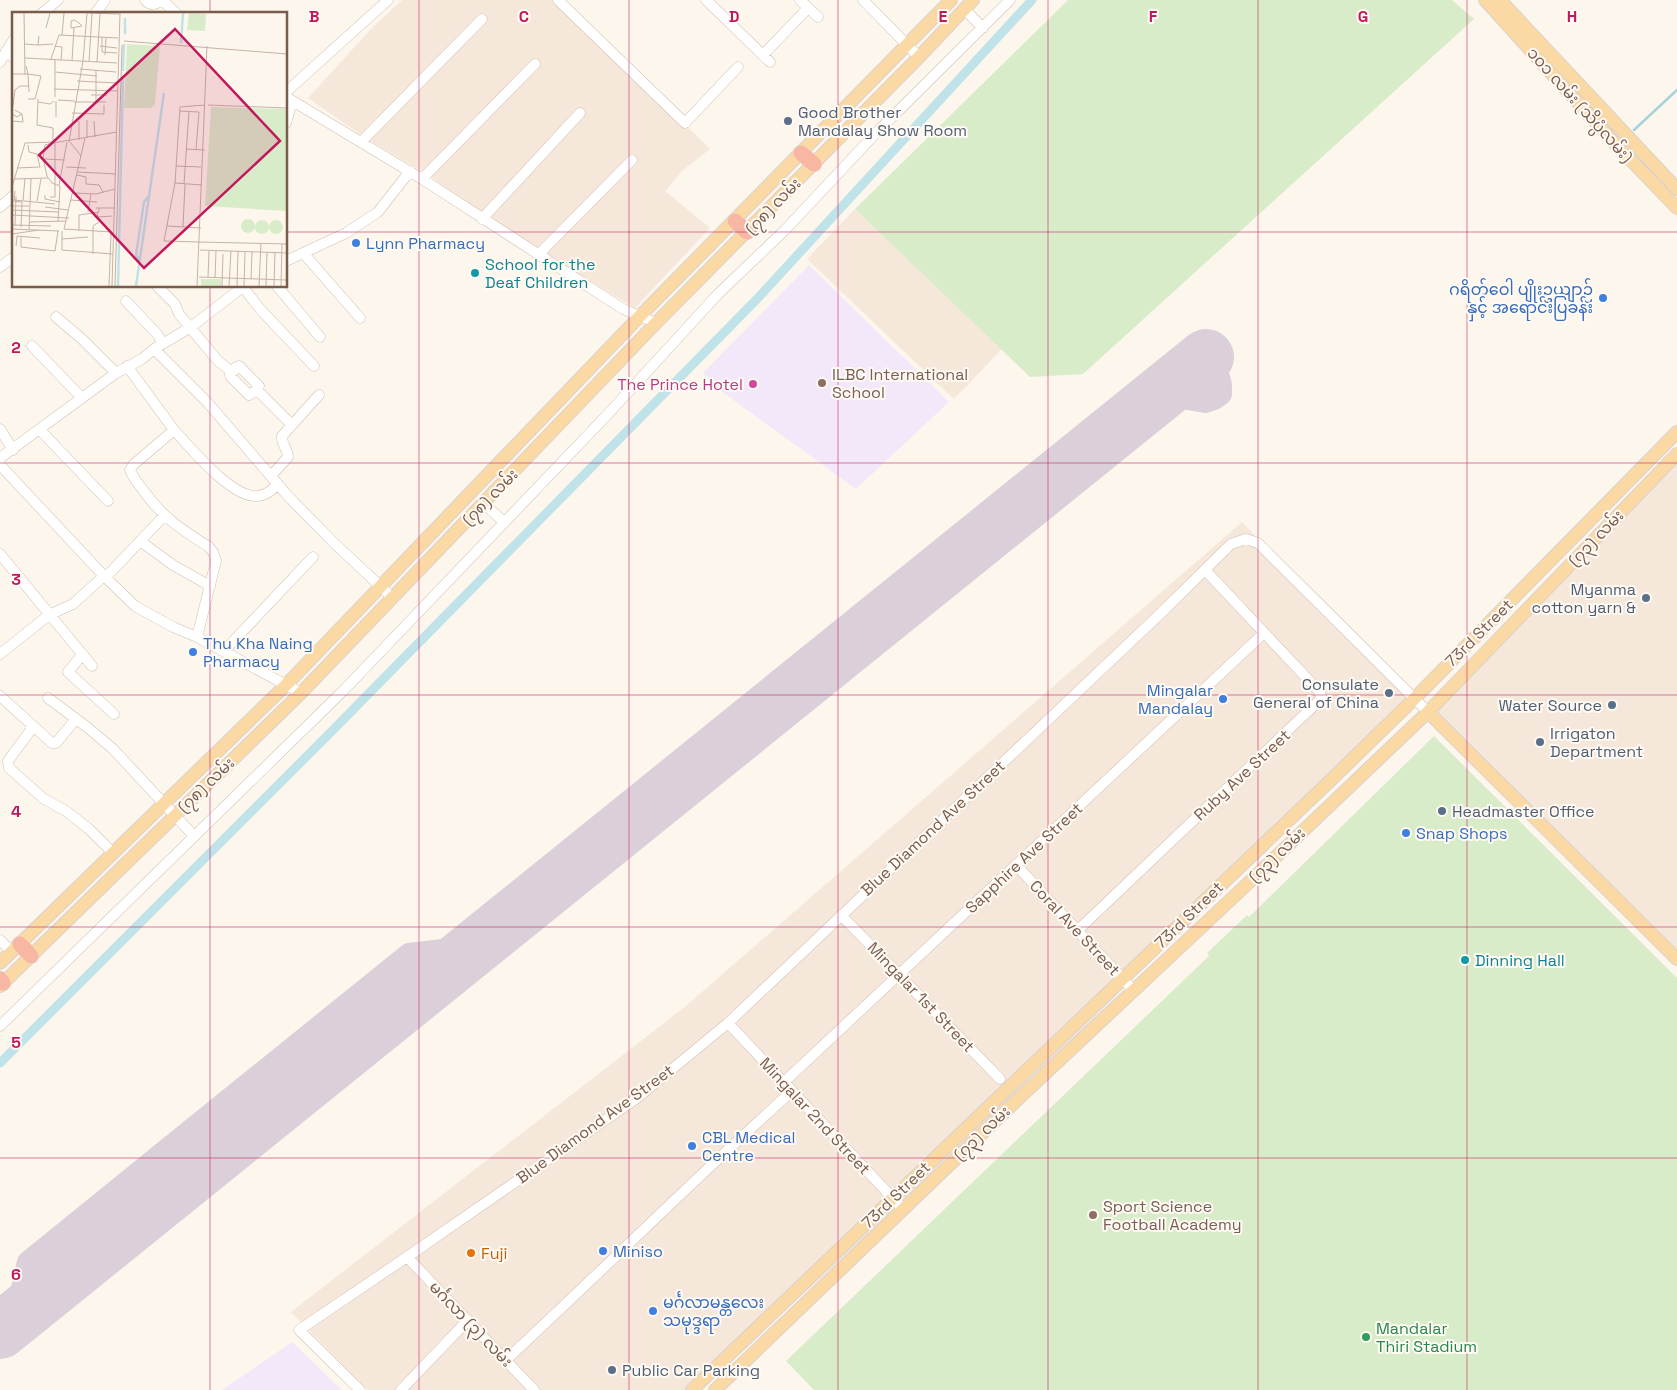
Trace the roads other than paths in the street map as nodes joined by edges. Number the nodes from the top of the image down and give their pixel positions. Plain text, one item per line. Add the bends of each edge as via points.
1 (58, 0) edge
2 (105, 0) edge
3 (145, 0) edge
4 (162, 0) edge
5 (388, 0) edge
6 (558, 0) edge
7 (706, 0) edge
8 (800, 0) edge
9 (863, 0) edge
10 (951, 0) edge
11 (1010, 0) edge
12 (1485, 0) edge
13 (1500, 0) edge
14 (967, 3) edge
15 (808, 8) junction
16 (43, 12) edge
17 (96, 12) edge
18 (175, 12) edge
19 (818, 17) dead end
20 (482, 19) dead end
21 (983, 28) junction
22 (907, 45) junction
23 (10, 55) edge
24 (920, 57) junction
25 (0, 62) edge
26 (535, 64) dead end
27 (738, 67) dead end
28 (288, 97) edge
29 (580, 113) dead end
30 (361, 142) junction
31 (801, 153) junction
32 (632, 160) dead end
33 (814, 164) junction
34 (410, 171) junction
35 (422, 179) junction
36 (1677, 189) edge
37 (12, 197) edge
38 (0, 207) edge
39 (1677, 208) edge
40 (482, 218) junction
41 (735, 221) junction
42 (747, 232) junction
43 (304, 254) junction
44 (538, 255) junction
45 (12, 258) edge
46 (288, 260) edge
47 (0, 267) edge
48 (159, 288) edge
49 (241, 288) edge
50 (245, 288) edge
51 (279, 288) edge
52 (126, 301) dead end
53 (639, 317) junction
54 (56, 318) dead end
55 (360, 318) dead end
56 (656, 324) junction
57 (191, 327) junction
58 (320, 337) dead end
59 (32, 346) dead end
60 (157, 347) junction
61 (127, 366) junction
62 (314, 366) dead end
63 (116, 373) junction
64 (320, 395) dead end
65 (81, 398) junction
66 (292, 425) junction
67 (0, 429) edge
68 (40, 430) junction
69 (174, 430) junction
70 (1677, 432) edge
71 (13, 450) junction
72 (1677, 454) edge
73 (0, 458) edge
74 (0, 465) edge
75 (275, 480) junction
76 (108, 501) dead end
77 (484, 504) junction
78 (164, 516) junction
79 (504, 522) junction
80 (140, 541) junction
81 (0, 554) edge
82 (313, 557) dead end
83 (1205, 570) junction
84 (104, 577) junction
85 (210, 586) junction
86 (381, 586) junction
87 (393, 598) junction
88 (49, 615) junction
89 (1264, 633) junction
90 (197, 636) junction
91 (224, 651) junction
92 (0, 654) edge
93 (82, 655) junction
94 (92, 666) dead end
95 (286, 685) junction
96 (300, 693) junction
97 (0, 696) edge
98 (48, 698) dead end
99 (1414, 698) junction
100 (1428, 712) junction
101 (114, 714) dead end
102 (76, 719) junction
103 (33, 727) junction
104 (1334, 777) junction
105 (1346, 791) junction
106 (164, 803) junction
107 (175, 815) junction
108 (194, 836) junction
109 (112, 853) junction
110 (1016, 865) junction
111 (841, 915) junction
112 (1078, 930) junction
113 (8, 947) edge
114 (31, 956) junction
115 (1677, 959) edge
116 (0, 963) edge
117 (899, 974) junction
118 (1122, 978) junction
119 (1, 983) edge
120 (1134, 991) junction
121 (728, 1023) junction
122 (0, 1026) edge
123 (1000, 1079) dead end
124 (783, 1083) junction
125 (791, 1092) junction
126 (893, 1198) junction
127 (903, 1209) junction
128 (407, 1257) junction
129 (468, 1320) junction
130 (506, 1360) junction
131 (360, 1390) edge
132 (401, 1390) edge
133 (534, 1390) edge
134 (692, 1390) edge
135 (715, 1390) edge

1 - 16 street
2 - 17 street
3 - 4 street via 154,5
4 - 18 street
5 - 28 street
6 - 27 street via 685,123
7 - 15 street via 766,58
8 - 15 street
9 - 22 street
10 - 22 main road, (၇၈) လမ်း
11 - 21 street
12 - 39 main road, ၁၀၁ လမ်း (သိပ္ပံလမ်း)
13 - 36 main road, ၁၀၁ လမ်း (သိပ္ပံလမ်း)
14 - 21 street
14 - 24 main road, (၇၈) လမ်း
15 - 19 street
20 - 30 street
21 - 79 street via 718,294
22 - 24 street
22 - 31 main road, (၇၈) လမ်း
23 - 25 street
24 - 33 main road, (၇၈) လမ်း
26 - 35 street
28 - 30 street
29 - 40 street
30 - 34 street
31 - 33 highway
31 - 41 main road, (၇၈) လမ်း
32 - 44 street
33 - 42 main road, (၇၈) လမ်း
34 - 35 street
34 - 43 street via 378,212
35 - 40 street
37 - 38 street
40 - 44 street
41 - 42 highway
41 - 53 main road, (၇၈) လမ်း
42 - 56 main road, (၇၈) လမ်း
43 - 46 street
43 - 55 street
44 - 53 street
45 - 47 street
48 - 57 street
49 - 57 street
50 - 62 street via 266,316
51 - 58 street
52 - 60 street via 158,335 161,341
53 - 56 street
53 - 86 main road, (၇၈) လမ်း
54 - 63 street via 82,338
56 - 77 main road, (၇၈) လမ်း
57 - 60 street
57 - 66 street via 218,361 232,372 239,366 260,386 258,390
59 - 65 street
60 - 61 street
60 - 75 street
61 - 63 street
61 - 69 street
63 - 65 street
64 - 66 street
65 - 68 street
66 - 75 street via 282,436 288,457
67 - 71 street
68 - 71 street
68 - 76 street
69 - 75 street via 206,465 245,494 257,496 268,493
69 - 78 street via 130,470
70 - 99 main road, 73rd Street
71 - 73 street
72 - 100 main road, (၇၃) လမ်း
74 - 84 street
75 - 86 street via 334,543
77 - 79 street
77 - 87 main road, (၇၈) လမ်း
78 - 80 street
78 - 85 street via 213,552 216,561
79 - 108 street via 343,691
80 - 84 street
80 - 85 street
81 - 88 street
82 - 91 street
83 - 89 street, Ruby Ave Street
83 - 99 street, Blue Diamond Ave Street via 1231,544 1246,539 1258,542
83 - 111 street, Blue Diamond Ave Street
84 - 88 street via 73,604
84 - 90 street via 135,606
85 - 90 street
86 - 87 street
86 - 95 main road, (၇၈) လမ်း
87 - 96 main road, (၇၈) လမ်း
88 - 92 street
88 - 93 street
89 - 110 street, Sapphire Ave Street
89 - 112 street, Ruby Ave Street via 1320,691 1321,700
90 - 91 street
91 - 95 street
93 - 94 street
93 - 101 street via 68,672
95 - 96 street
95 - 106 main road, (၇၈) လမ်း
96 - 107 main road, (၇၈) လမ်း
97 - 103 street
98 - 102 street
99 - 100 street, Blue Diamond Ave Street
99 - 104 main road, 73rd Street
100 - 105 main road, (၇၃) လမ်း
100 - 115 main road
102 - 103 street via 56,743 47,741
102 - 106 street via 113,749
103 - 109 street via 8,761 9,768 44,799 89,829
104 - 105 main road
104 - 118 main road, 73rd Street
105 - 120 main road, (၇၃) လမ်း
106 - 107 street
106 - 109 main road, (၇၈) လမ်း
107 - 108 street
107 - 114 main road, (၇၈) လမ်း
108 - 122 street
109 - 113 main road, (၇၈) လမ်း
110 - 112 street, Coral Ave Street
110 - 117 street, Sapphire Ave Street
111 - 117 street, Mingalar 1st Street
111 - 121 street, Blue Diamond Ave Street
112 - 118 street, Coral Ave Street
113 - 114 highway
113 - 116 main road, (၇၈) လမ်း
114 - 119 main road, (၇၈) လမ်း
117 - 123 street, Mingalar 1st Street
117 - 124 street, Sapphire Ave Street
118 - 120 street, Coral Ave Street
118 - 126 main road, 73rd Street
120 - 127 main road, (၇၃) လမ်း
121 - 124 street, Mingalar 2nd Street
121 - 128 street, Blue Diamond Ave Street via 636,1098
124 - 125 street, Mingalar 2nd Street
125 - 126 street, Mingalar 2nd Street
125 - 130 street
126 - 127 street, Mingalar 2nd Street
126 - 134 main road, 73rd Street
127 - 135 main road, (၇၃) လမ်း
128 - 129 street, မင်္ဂလာ (၃) လမ်း
128 - 131 street, Blue Diamond Ave Street via 299,1330
129 - 130 street, မင်္ဂလာ (၃) လမ်း
129 - 132 street
130 - 133 street, မင်္ဂလာ (၃) လမ်း

